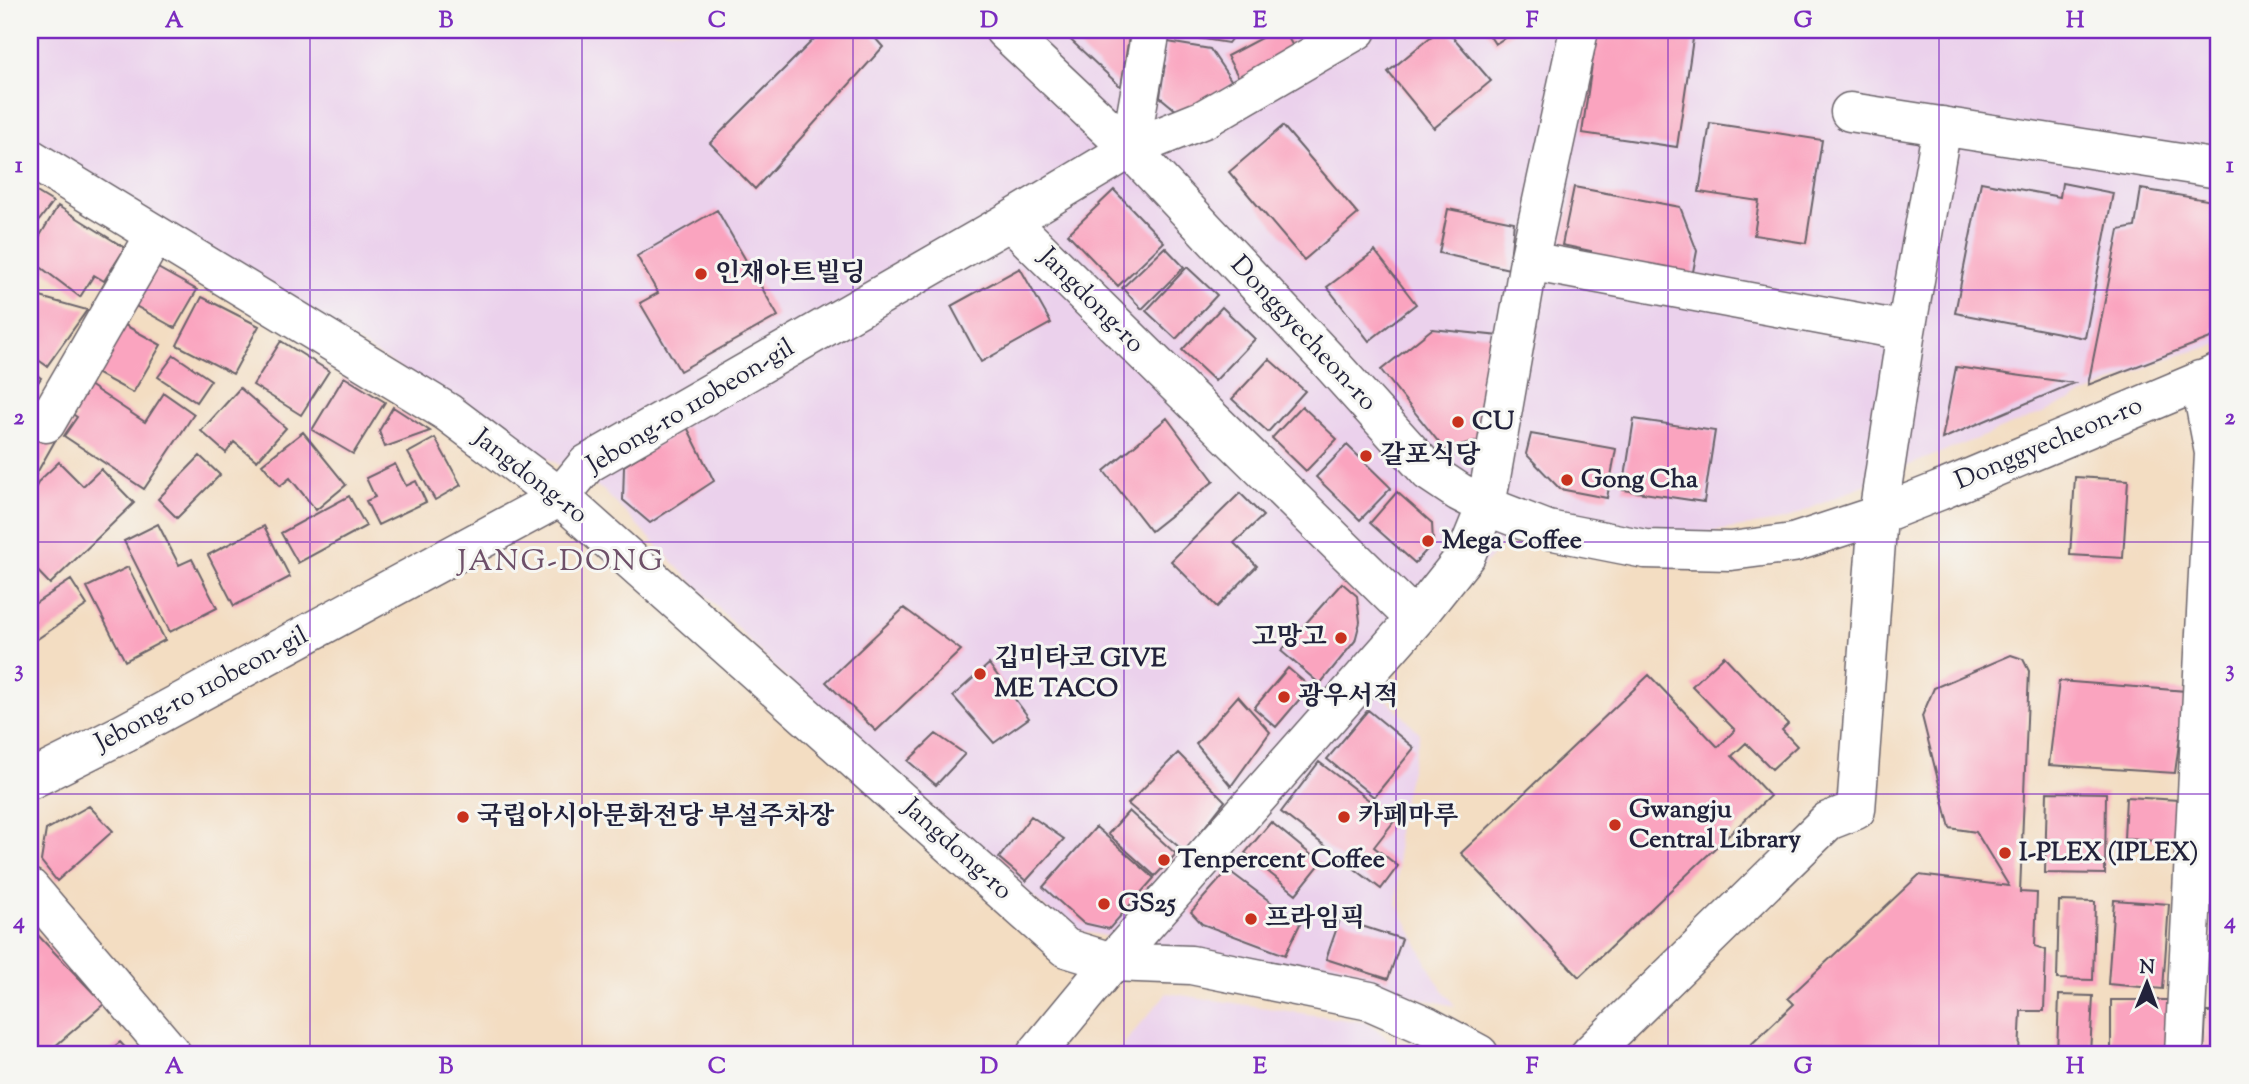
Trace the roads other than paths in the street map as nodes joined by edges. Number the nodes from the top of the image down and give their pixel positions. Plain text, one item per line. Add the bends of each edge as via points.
1 (1004, 30) edge
2 (1151, 30) edge
3 (1357, 30) edge
4 (1579, 30) edge
5 (1850, 112) dead end
6 (1942, 126) junction
7 (1130, 149) junction
8 (30, 158) edge
9 (2219, 169) edge
10 (1010, 221) junction
11 (155, 235) junction
12 (1529, 261) junction
13 (1906, 331) junction
14 (2210, 377) edge
15 (30, 414) edge
16 (560, 497) junction
17 (1486, 506) junction
18 (1878, 514) junction
19 (1415, 619) junction
20 (30, 780) edge
21 (30, 888) edge
22 (1112, 962) junction
23 (172, 1054) edge
24 (1036, 1054) edge
25 (1479, 1054) edge
26 (1590, 1054) edge
27 (2184, 1054) edge

1 - 7 street, Donggyecheon-ro
2 - 7 street
3 - 7 street via 1204,119
4 - 12 street
5 - 6 street
6 - 9 street
6 - 13 street
7 - 10 street, Jebong-ro 110beon-gil
7 - 17 street, Donggyecheon-ro via 1429,472
8 - 11 street, Jangdong-ro
10 - 16 street, Jebong-ro 110beon-gil via 587,464
10 - 19 street, Jangdong-ro
11 - 15 street via 46,423
11 - 16 street, Jangdong-ro via 447,412
12 - 13 street
12 - 17 street
13 - 18 street
14 - 18 street, Donggyecheon-ro
14 - 27 street via 2214,453
16 - 20 street, Jebong-ro 110beon-gil
16 - 22 street, Jangdong-ro via 1066,948
17 - 18 street, Donggyecheon-ro via 1548,530 1645,548 1731,551 1793,542
17 - 19 street via 1466,555
18 - 26 street via 1856,810 1828,821
19 - 22 street
21 - 23 street
22 - 24 street
22 - 25 street, Jangdong-ro via 1191,965 1370,1001

